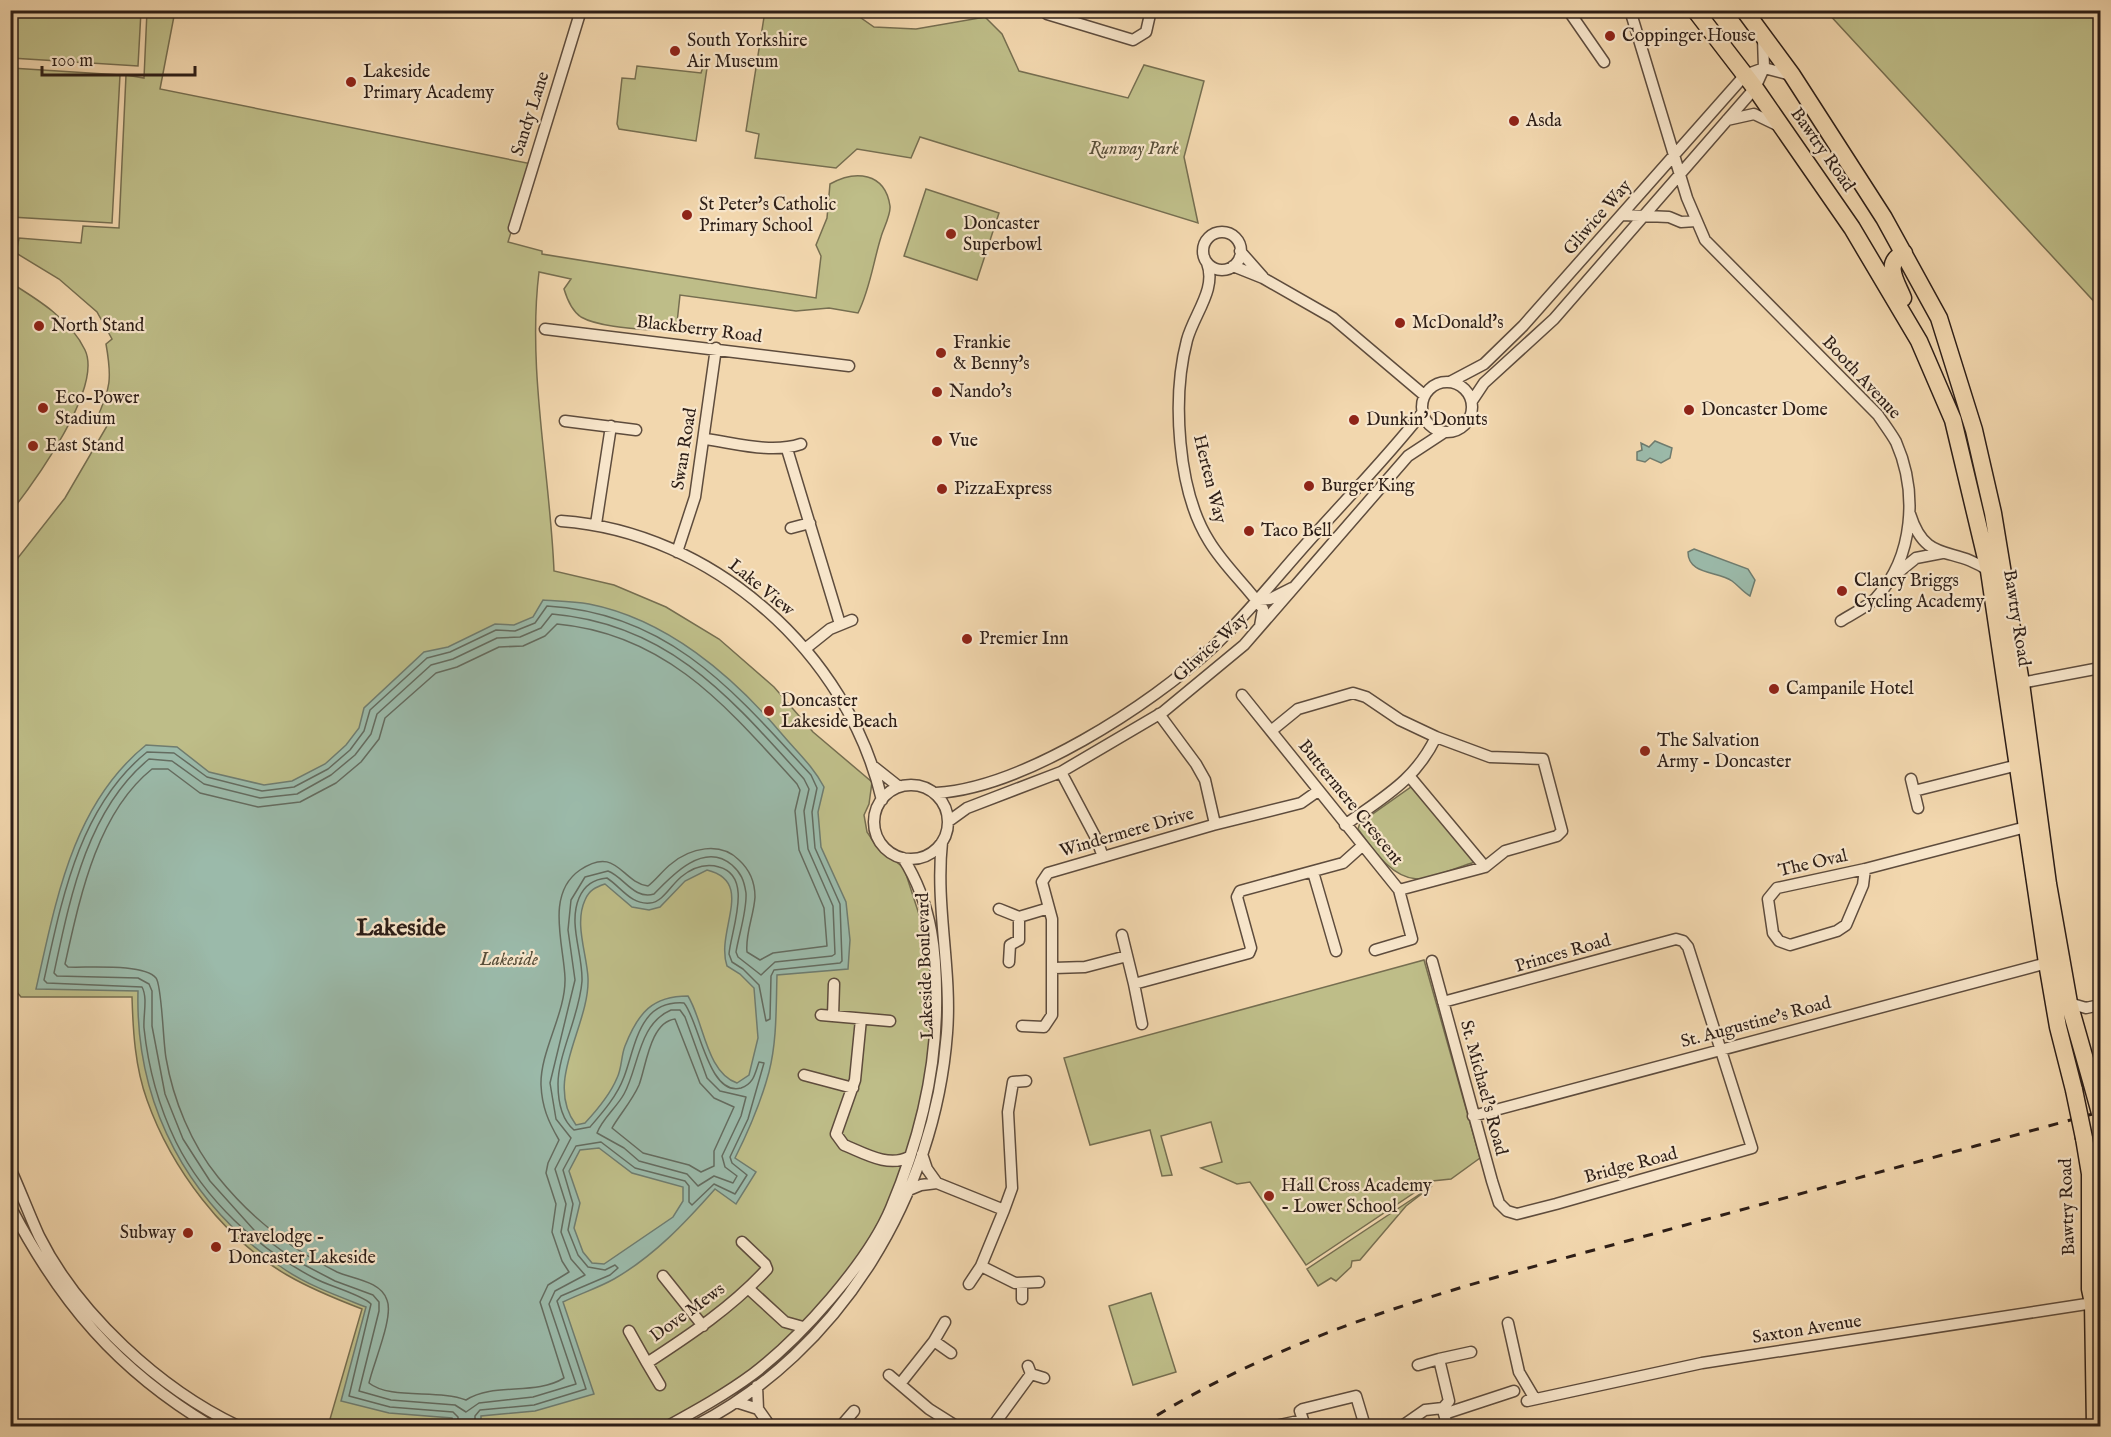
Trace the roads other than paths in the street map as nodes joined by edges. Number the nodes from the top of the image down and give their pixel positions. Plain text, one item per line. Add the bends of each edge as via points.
1 (581, 10) edge
2 (1043, 10) edge
3 (1151, 10) edge
4 (1568, 10) edge
5 (1630, 10) edge
6 (1695, 10) edge
7 (1744, 10) edge
8 (1762, 35) junction
9 (1604, 62) dead end
10 (1764, 68) junction
11 (1792, 75) junction
12 (1750, 81) junction
13 (1727, 120) junction
14 (1784, 129) junction
15 (1674, 153) junction
16 (1679, 174) junction
17 (1622, 215) junction
18 (1644, 216) junction
19 (1696, 221) junction
20 (514, 228) dead end
21 (1240, 251) junction
22 (1904, 253) junction
23 (1207, 262) junction
24 (1230, 268) junction
25 (1263, 278) junction
26 (1210, 283) junction
27 (545, 329) dead end
28 (1919, 341) junction
29 (716, 348) junction
30 (849, 366) dead end
31 (1450, 382) junction
32 (1424, 395) junction
33 (1472, 401) junction
34 (1422, 413) junction
35 (566, 421) dead end
36 (610, 426) junction
37 (636, 430) dead end
38 (1443, 433) junction
39 (705, 439) junction
40 (801, 444) dead end
41 (787, 449) junction
42 (1909, 511) junction
43 (561, 521) dead end
44 (810, 523) junction
45 (596, 524) junction
46 (791, 528) dead end
47 (677, 552) junction
48 (1942, 553) junction
49 (1989, 571) junction
50 (2005, 581) junction
51 (1889, 582) junction
52 (1298, 585) junction
53 (1256, 600) junction
54 (852, 620) dead end
55 (1841, 621) dead end
56 (840, 624) junction
57 (1259, 629) junction
58 (805, 649) junction
59 (2100, 668) edge
60 (2021, 683) junction
61 (1242, 696) dead end
62 (1159, 714) junction
63 (1271, 730) junction
64 (1436, 737) junction
65 (2019, 765) junction
66 (874, 767) junction
67 (1061, 772) junction
68 (1410, 777) junction
69 (1911, 779) dead end
70 (898, 786) junction
71 (1318, 791) junction
72 (1914, 791) junction
73 (936, 794) junction
74 (882, 800) junction
75 (1918, 808) dead end
76 (949, 821) junction
77 (1215, 824) junction
78 (1345, 825) junction
79 (2026, 827) junction
80 (942, 842) junction
81 (1362, 846) junction
82 (1102, 857) junction
83 (903, 858) junction
84 (1485, 867) junction
85 (1865, 869) junction
86 (1313, 872) junction
87 (1400, 890) junction
88 (1049, 908) junction
89 (999, 909) dead end
90 (1019, 917) junction
91 (1122, 934) dead end
92 (1375, 950) dead end
93 (1336, 951) dead end
94 (1127, 956) junction
95 (1432, 961) dead end
96 (1009, 962) dead end
97 (2047, 963) junction
98 (1054, 968) junction
99 (834, 984) dead end
100 (1134, 984) junction
101 (1443, 1002) junction
102 (2069, 1002) junction
103 (2100, 1005) edge
104 (821, 1015) dead end
105 (833, 1016) junction
106 (861, 1019) junction
107 (890, 1022) dead end
108 (1142, 1024) dead end
109 (1023, 1026) dead end
110 (1722, 1049) junction
111 (799, 1073) dead end
112 (1026, 1081) dead end
113 (853, 1088) junction
114 (2100, 1113) edge
115 (1473, 1116) junction
116 (922, 1154) junction
117 (909, 1157) junction
118 (879, 1159) junction
119 (10, 1168) edge
120 (937, 1183) junction
121 (904, 1187) junction
122 (10, 1206) edge
123 (1004, 1210) junction
124 (1517, 1214) joint
125 (742, 1242) dead end
126 (981, 1266) junction
127 (663, 1275) dead end
128 (1040, 1282) dead end
129 (969, 1284) dead end
130 (1022, 1284) junction
131 (748, 1289) junction
132 (1022, 1299) dead end
133 (2097, 1299) edge
134 (785, 1322) junction
135 (945, 1322) dead end
136 (1508, 1323) dead end
137 (703, 1326) junction
138 (803, 1327) junction
139 (628, 1330) dead end
140 (934, 1341) junction
141 (788, 1343) junction
142 (1471, 1352) dead end
143 (951, 1353) dead end
144 (1439, 1359) junction
145 (647, 1363) junction
146 (1418, 1365) dead end
147 (889, 1375) dead end
148 (1044, 1378) dead end
149 (660, 1384) dead end
150 (900, 1384) junction
151 (757, 1386) junction
152 (1514, 1391) dead end
153 (736, 1402) junction
154 (758, 1409) junction
155 (1444, 1411) junction
156 (854, 1412) dead end
157 (211, 1426) edge
158 (238, 1426) edge
159 (668, 1426) edge
160 (695, 1426) edge
161 (770, 1426) edge
162 (840, 1426) edge
163 (956, 1426) edge
164 (993, 1426) edge
165 (1275, 1426) edge
166 (1365, 1426) edge
167 (1402, 1426) edge
168 (1447, 1426) edge
169 (2095, 1426) edge

1 - 20 street, Sandy Lane
2 - 3 street via 1134,40 1146,32
4 - 9 street
5 - 15 street, Booth Avenue
6 - 12 highway, Bawtry Road
7 - 8 highway, Bawtry Road
8 - 10 street, Gliwice Way
8 - 11 highway, Bawtry Road
10 - 11 street
10 - 12 street, Gliwice Way
10 - 12 street, Gliwice Way
11 - 22 highway, Bawtry Road
12 - 13 street, Gliwice Way
12 - 14 highway, Bawtry Road
12 - 15 street, Gliwice Way
13 - 14 street via 1754,114
13 - 16 street, Gliwice Way
14 - 28 highway, Bawtry Road via 1852,228
15 - 16 street, Booth Avenue
15 - 17 street, Gliwice Way
16 - 18 street, Gliwice Way
16 - 19 street, Booth Avenue
17 - 18 street
17 - 31 street, Gliwice Way via 1500,349 1484,364
18 - 19 street
18 - 33 street, Gliwice Way via 1554,319 1484,382
19 - 42 street, Booth Avenue via 1718,255 1878,416 1901,458 1909,488
21 - 23 street via 1232,236 1215,234 1204,245
21 - 24 street
21 - 25 street
22 - 28 highway via 1893,260 1891,267
22 - 50 highway, Bawtry Road via 1939,318 1974,430
23 - 24 street via 1214,269
23 - 26 street
24 - 25 street
24 - 26 street, Herten Way
25 - 32 street via 1333,318
26 - 53 street, Herten Way via 1186,342 1178,385 1178,426 1185,471 1207,538
27 - 29 street, Blackberry Road
28 - 49 highway, Bawtry Road via 1953,420
29 - 30 street, Blackberry Road
29 - 39 street, Swan Road
31 - 32 street via 1431,386
31 - 33 street via 1462,386
32 - 34 street
33 - 38 street via 1465,426
34 - 38 street via 1434,430
34 - 53 street, Gliwice Way
35 - 36 street
36 - 37 street
36 - 45 street
38 - 52 street, Gliwice Way via 1408,456
39 - 41 street
39 - 47 street, Swan Road via 690,518
40 - 41 street
41 - 44 street
42 - 48 street via 1916,534 1928,547
42 - 51 street, Booth Avenue via 1901,560
43 - 45 street, Lake View
44 - 46 street
44 - 56 street
45 - 47 street, Lake View
47 - 58 street, Lake View via 745,592
48 - 49 street via 1974,561
48 - 51 street via 1908,562
49 - 50 street
49 - 65 highway, Bawtry Road
50 - 60 highway, Bawtry Road
51 - 55 street, Booth Avenue via 1874,600
52 - 53 street via 1270,599
52 - 57 street, Gliwice Way
53 - 57 street via 1263,609
53 - 73 street, Gliwice Way via 1213,647 1163,689 1104,729 1041,762 962,792
54 - 56 street
56 - 58 street
57 - 62 street, Gliwice Way
58 - 66 street, Lake View via 854,722
59 - 60 street
60 - 102 highway, Bawtry Road via 2048,884
61 - 63 street, Buttermere Crescent
62 - 67 street, Gliwice Way
62 - 77 street via 1205,780
63 - 64 street, Buttermere Crescent via 1298,709 1353,693
63 - 71 street, Buttermere Crescent
64 - 68 street
64 - 84 street, Buttermere Crescent via 1490,758 1543,759 1562,831 1557,836 1505,851
65 - 72 street
65 - 79 highway, Bawtry Road
66 - 70 street, Lake View
66 - 74 street, Lake View
67 - 76 street, Gliwice Way via 967,808
67 - 82 street
68 - 78 street
68 - 84 street
69 - 72 street
70 - 73 street via 913,784
70 - 74 street
71 - 77 street, Windermere Drive via 1301,803
71 - 78 street, Buttermere Crescent
72 - 75 street
73 - 76 street
74 - 83 street via 875,814 879,841
76 - 80 street
77 - 82 street, Windermere Drive
78 - 81 street, Buttermere Crescent
79 - 85 street, The Oval
79 - 97 highway, Bawtry Road
80 - 83 street via 918,859
80 - 116 street, Lakeside Boulevard via 940,898 948,1031 931,1128
81 - 86 street via 1343,863
81 - 87 street, Buttermere Crescent
82 - 88 street, Windermere Drive via 1048,873 1042,882
83 - 117 street, Lakeside Boulevard via 925,898 937,970 936,1042
84 - 87 street, Buttermere Crescent
85 - 85 street, The Oval via 1777,888 1768,899 1773,933 1779,941 1790,945 1846,925 1863,885
86 - 93 street
86 - 100 street via 1240,891 1237,897 1250,953
87 - 92 street via 1412,939
88 - 90 street
88 - 98 street, Windermere Drive
89 - 90 street
90 - 96 street via 1019,940 1010,945
91 - 94 street
94 - 98 street via 1085,967
94 - 100 street
95 - 101 street, St. Michael's Road
97 - 110 street, St. Augustine's Road
97 - 133 highway, Bawtry Road, bridge via 2090,1174 2090,1289
98 - 109 street, Windermere Drive via 1050,1022 1044,1028
99 - 105 street
100 - 108 street
101 - 110 street, Princes Road via 1676,939 1688,947
101 - 115 street, St. Michael's Road
102 - 103 street via 2086,1008
102 - 114 highway, Bawtry Road, bridge
104 - 105 street
105 - 106 street
106 - 107 street
106 - 113 street
110 - 115 street, St. Augustine's Road
110 - 124 street, Bridge Road via 1752,1148
111 - 113 street
112 - 123 street via 1013,1082 1008,1112 1012,1188
113 - 118 street via 836,1134 838,1140
115 - 124 street, St. Michael's Road via 1499,1203
116 - 120 street
116 - 121 street, Lakeside Boulevard
117 - 118 street via 898,1162
117 - 121 street, Lakeside Boulevard
118 - 121 street
119 - 158 street via 40,1237 75,1290 114,1336 161,1377
120 - 121 street
120 - 123 street
121 - 138 street, Lakeside Boulevard via 868,1248
121 - 151 street, Lakeside Boulevard via 877,1256 849,1295 795,1355
122 - 157 street via 68,1303 104,1344 150,1385
123 - 126 street
125 - 131 street, Dove Mews via 767,1266
126 - 129 street
126 - 130 street
127 - 137 street
128 - 130 street
130 - 132 street
131 - 134 street, Dove Mews
131 - 137 street, Dove Mews
133 - 136 street, Saxton Avenue via 1702,1363 1531,1400 1519,1372
133 - 169 highway, Bawtry Road
134 - 138 street, Dove Mews
134 - 141 street
135 - 140 street
137 - 145 street, Dove Mews
138 - 141 street, Lakeside Boulevard
139 - 145 street, Dove Mews
140 - 143 street
140 - 150 street
141 - 159 street, Lakeside Boulevard via 711,1403
142 - 144 street
144 - 146 street
144 - 155 street via 1449,1401
145 - 149 street, Dove Mews
147 - 150 street
148 - 164 street via 1029,1370
150 - 163 street
151 - 153 street, Lakeside Boulevard
151 - 154 street
152 - 155 street
153 - 154 street
153 - 160 street, Lakeside Boulevard
154 - 161 street
155 - 167 street via 1425,1410
155 - 168 street
156 - 162 street
165 - 166 street via 1303,1420 1303,1409 1356,1396

